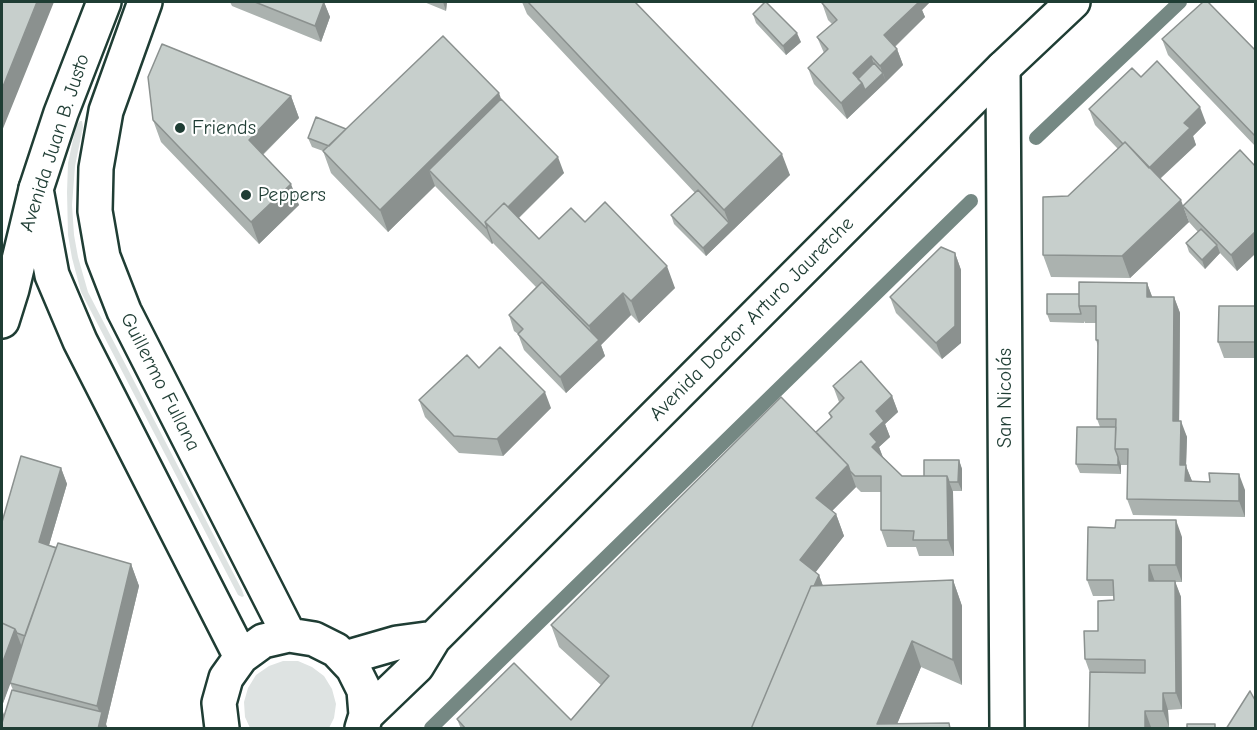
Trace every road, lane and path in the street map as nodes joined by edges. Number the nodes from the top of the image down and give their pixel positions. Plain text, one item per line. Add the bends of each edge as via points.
1 (104, 2) edge
2 (145, 2) edge
3 (1073, 2) edge
4 (1003, 68) junction
5 (106, 111) joint
6 (36, 189) junction
7 (2, 321) edge
8 (289, 635) junction
9 (434, 638) junction
10 (241, 657) junction
11 (345, 658) junction
12 (364, 722) edge
13 (222, 729) edge
14 (1007, 729) edge

1 - 6 main road, Avenida Juan B. Justo
2 - 5 main road, Avenida Juan B. Justo
3 - 4 main road, Avenida Doctor Arturo Jauretche
4 - 9 main road, Avenida Doctor Arturo Jauretche
4 - 14 main road, San Nicolás
5 - 8 main road, Guillermo Fullana via 96,168 95,201 103,257 124,311
6 - 7 main road, Avenida Juan B. Justo
6 - 10 main road via 52,275 80,341
8 - 10 main road, Avenida Doctor Arturo Jauretche via 263,641
8 - 11 main road, Avenida Doctor Arturo Jauretche via 314,639
9 - 11 main road via 396,643
9 - 12 main road, Avenida Doctor Arturo Jauretche via 417,666
10 - 13 main road, Avenida Doctor Arturo Jauretche via 226,678 219,703
11 - 12 main road, Avenida Doctor Arturo Jauretche via 364,690

